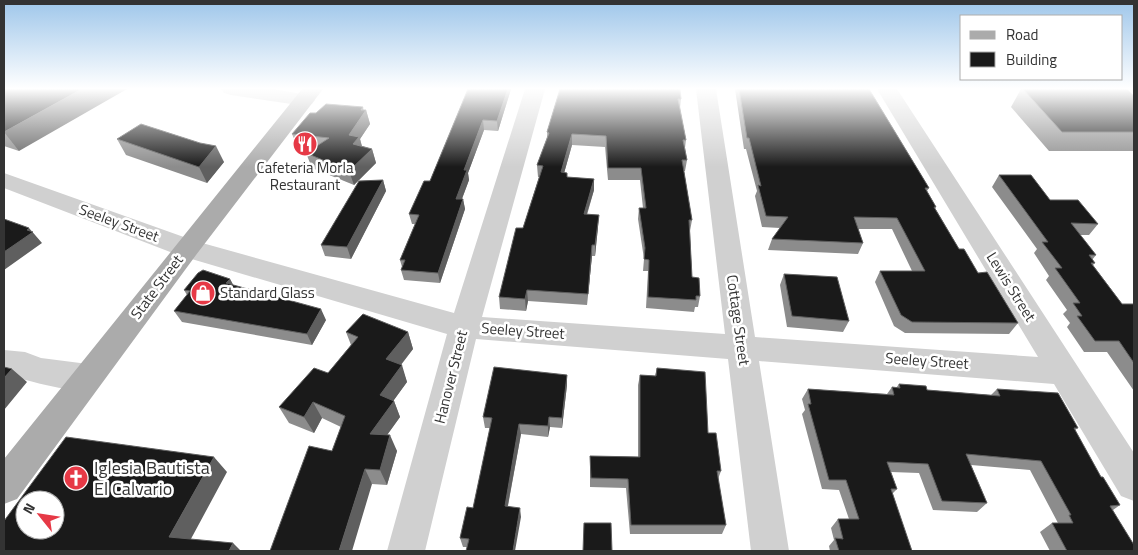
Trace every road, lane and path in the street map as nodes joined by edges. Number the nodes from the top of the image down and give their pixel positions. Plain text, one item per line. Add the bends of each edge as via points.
1 (293, 115) edge
2 (527, 115) edge
3 (710, 115) edge
4 (903, 115) edge
5 (4, 180) edge
6 (187, 248) junction
7 (464, 327) junction
8 (742, 348) junction
9 (4, 363) edge
10 (1064, 372) junction
11 (88, 377) junction
12 (1134, 484) edge
13 (4, 487) edge
14 (406, 551) edge
15 (770, 551) edge

1 - 6 main road, State Street
2 - 7 street, Hanover Street
3 - 8 street, Cottage Street
4 - 10 street, Lewis Street
5 - 6 street, Seeley Street
6 - 7 street, Seeley Street
6 - 11 main road, State Street
7 - 8 street, Seeley Street
7 - 14 street, Hanover Street
8 - 10 street, Seeley Street
8 - 15 street, Cottage Street
9 - 11 street
10 - 12 street, Lewis Street
11 - 13 main road, State Street

